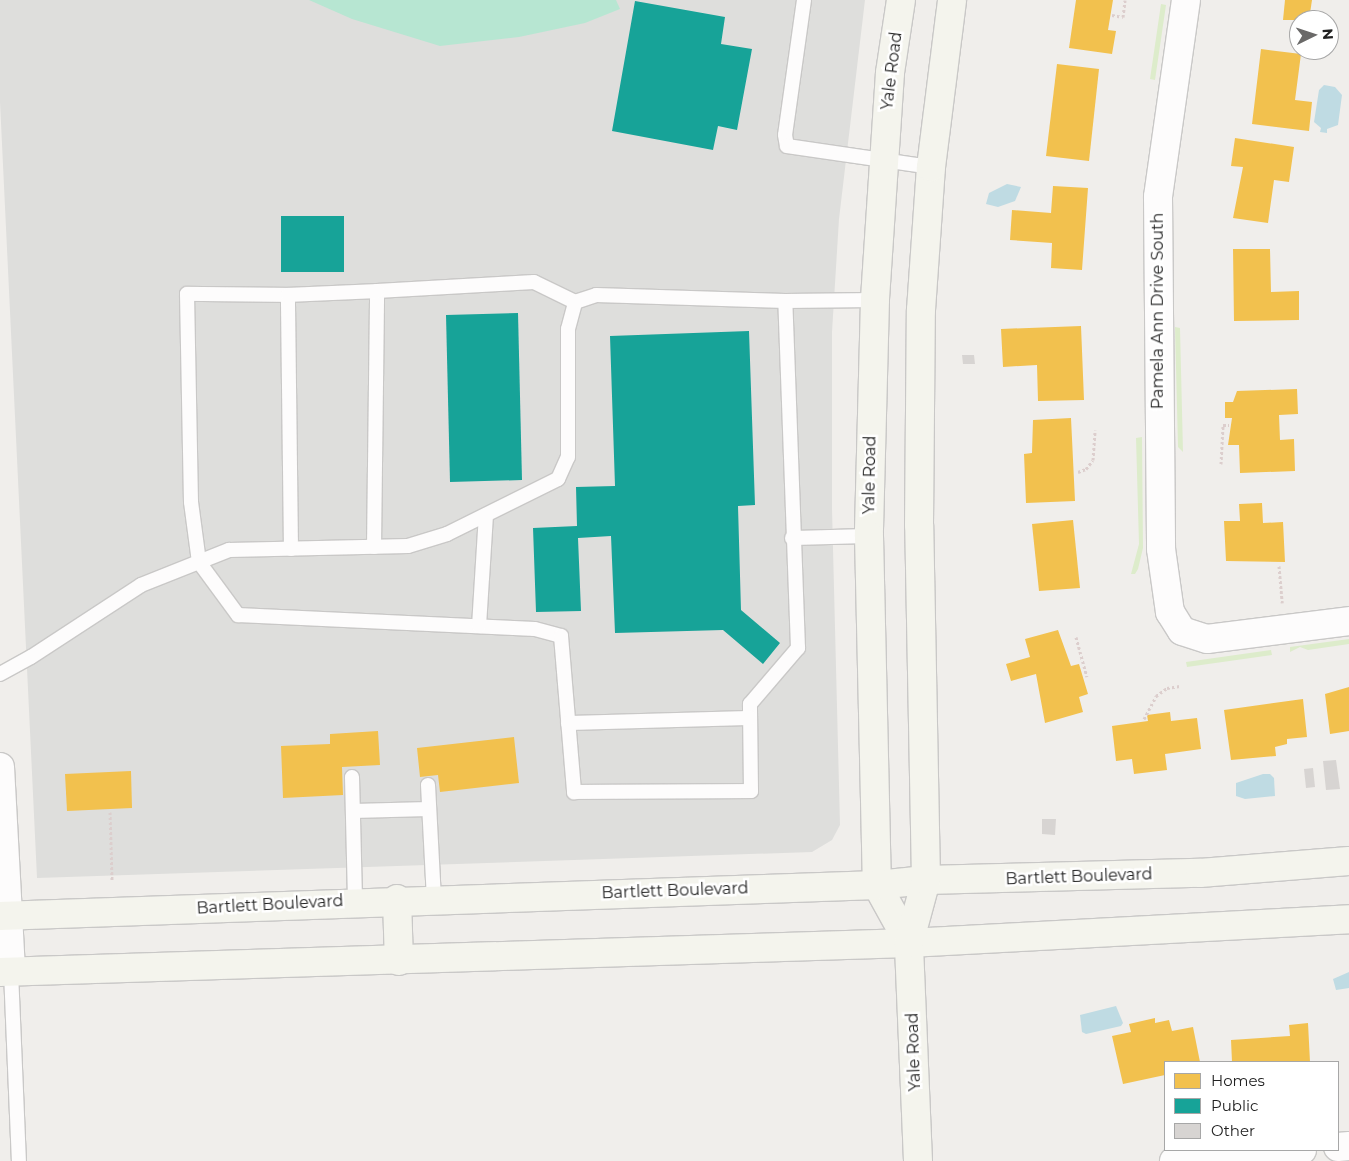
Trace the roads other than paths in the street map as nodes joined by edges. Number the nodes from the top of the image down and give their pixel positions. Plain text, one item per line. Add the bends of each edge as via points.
1 (804, 0) edge
2 (901, 0) edge
3 (952, 0) edge
4 (1186, 0) edge
5 (883, 161) junction
6 (931, 166) junction
7 (377, 291) junction
8 (288, 295) junction
9 (875, 300) junction
10 (785, 301) junction
11 (574, 302) junction
12 (486, 515) junction
13 (869, 536) junction
14 (792, 538) junction
15 (374, 547) junction
16 (291, 549) junction
17 (199, 562) junction
18 (1349, 621) edge
19 (479, 626) junction
20 (0, 674) edge
21 (750, 718) junction
22 (568, 724) junction
23 (0, 767) edge
24 (352, 777) dead end
25 (428, 785) dead end
26 (429, 809) junction
27 (353, 811) junction
28 (1349, 862) edge
29 (926, 880) junction
30 (878, 885) junction
31 (434, 898) junction
32 (397, 899) junction
33 (355, 901) junction
34 (4, 916) edge
35 (1349, 919) edge
36 (909, 943) junction
37 (399, 961) junction
38 (6, 972) edge
39 (1250, 1151) edge
40 (19, 1161) edge
41 (918, 1161) edge
42 (1174, 1161) edge

1 - 5 lane via 785,135 787,146
2 - 5 main road, Yale Road via 890,73
3 - 6 main road, Yale Road
4 - 18 street, Pamela Ann Drive South via 1161,166 1158,230 1162,570 1174,622 1194,637 1213,639
5 - 6 lane
5 - 9 main road, Yale Road
6 - 29 main road, Yale Road via 921,310 919,525
7 - 8 lane
7 - 11 lane via 534,282
7 - 15 lane
8 - 16 lane
8 - 17 lane via 187,294 191,502
9 - 10 lane
9 - 13 main road, Yale Road
10 - 11 lane via 596,295
10 - 14 lane
11 - 12 lane via 568,329 568,457 558,479
12 - 15 lane via 447,534 408,546
12 - 19 lane
13 - 14 lane
13 - 30 main road, Yale Road
14 - 21 lane via 798,648 750,704
15 - 16 lane
16 - 17 lane via 229,550
17 - 19 lane via 238,615
17 - 20 lane via 141,584
19 - 22 lane via 535,630 561,636
21 - 22 lane
21 - 22 lane via 751,791 574,792
23 - 34 street
24 - 27 lane
25 - 26 lane
26 - 27 lane
26 - 31 lane
27 - 33 lane
28 - 29 main road, Bartlett Boulevard via 1200,873
29 - 30 main road, Bartlett Boulevard
29 - 36 main road, Yale Road
30 - 31 main road, Bartlett Boulevard
30 - 36 main road, Yale Road
31 - 32 main road, Bartlett Boulevard
32 - 33 main road, Bartlett Boulevard
32 - 37 main road
33 - 34 main road, Bartlett Boulevard
34 - 38 street
35 - 36 main road
36 - 37 main road
36 - 41 main road, Yale Road
37 - 38 main road
38 - 40 lane
39 - 42 street via 1198,1152

